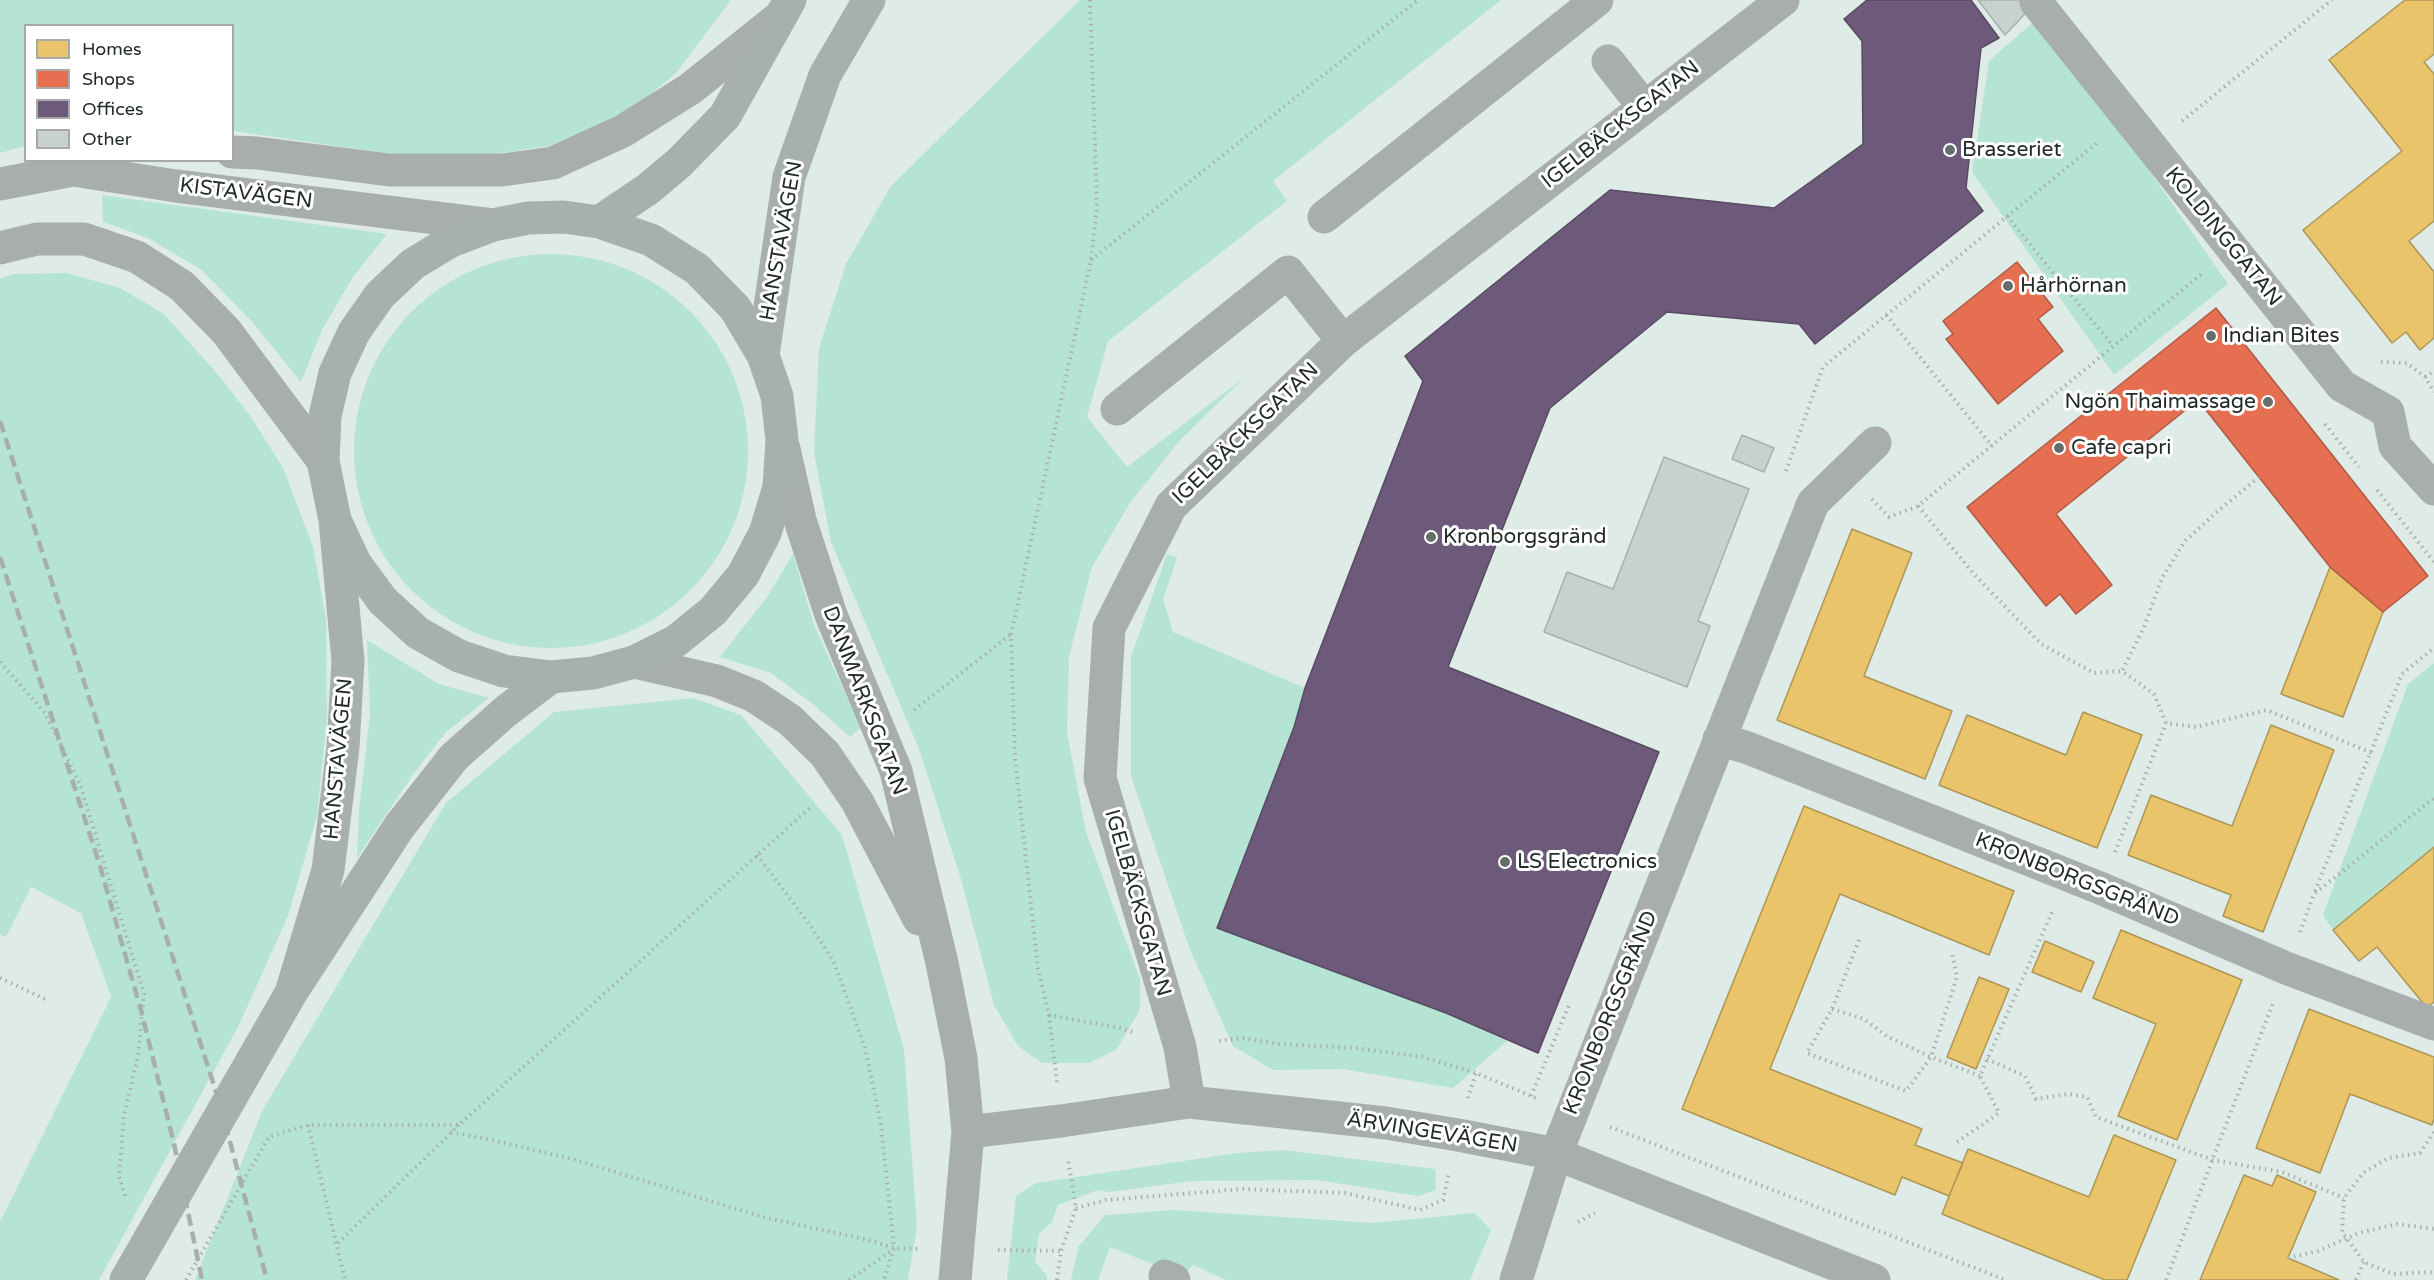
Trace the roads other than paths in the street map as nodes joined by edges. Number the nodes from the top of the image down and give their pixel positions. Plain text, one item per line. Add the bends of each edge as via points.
1 (868, 0) edge
2 (1598, 0) edge
3 (1784, 0) edge
4 (2036, 2) dead end
5 (785, 9) edge
6 (1608, 61) dead end
7 (1644, 107) junction
8 (234, 152) edge
9 (120, 162) edge
10 (73, 170) junction
11 (0, 184) edge
12 (1324, 217) dead end
13 (599, 222) junction
14 (493, 225) junction
15 (0, 248) edge
16 (1343, 340) junction
17 (763, 355) junction
18 (1117, 409) dead end
19 (782, 440) junction
20 (1875, 443) dead end
21 (323, 461) junction
22 (2434, 489) edge
23 (335, 520) junction
24 (634, 662) junction
25 (551, 677) junction
26 (1719, 739) junction
27 (942, 963) junction
28 (291, 993) junction
29 (2434, 1024) edge
30 (1189, 1102) junction
31 (968, 1132) junction
32 (1556, 1154) junction
33 (126, 1280) edge
34 (955, 1280) edge
35 (1516, 1280) edge
36 (1874, 1280) edge

1 - 17 main road, HANSTAVÄGEN via 825,75 789,177
2 - 12 street
3 - 7 street, IGELBÄCKSGATAN
4 - 22 street, KOLDINGGATAN via 2342,386 2388,412 2395,446
5 - 8 street via 671,101 622,131 553,163 502,170 389,170
5 - 13 main road via 726,116 648,189
6 - 7 street
7 - 16 street, IGELBÄCKSGATAN
9 - 10 street
10 - 11 street, KISTAVÄGEN
10 - 14 street, KISTAVÄGEN
13 - 14 main road, HANSTAVÄGEN via 528,218
13 - 17 main road, HANSTAVÄGEN via 651,240 697,269 735,308
14 - 21 main road, HANSTAVÄGEN via 451,241 413,264 380,296 360,323 335,373 325,416
15 - 21 street via 37,239 84,239 137,257 164,274 182,286 226,331
16 - 18 street via 1288,272
16 - 30 street, IGELBÄCKSGATAN via 1171,506 1109,628 1100,778 1180,1047
17 - 19 main road, HANSTAVÄGEN via 777,396
19 - 24 main road, HANSTAVÄGEN via 776,496 765,533 743,575 713,611 676,640
19 - 27 street, DANMARKSGATAN via 800,520 831,615 896,771
20 - 26 street, KRONBORGSGRÄND via 1813,503
21 - 23 main road, HANSTAVÄGEN
23 - 25 main road, HANSTAVÄGEN via 355,563 376,592 418,633 481,664
23 - 28 main road, HANSTAVÄGEN via 348,661 343,747 328,870
24 - 25 main road, HANSTAVÄGEN via 593,673
24 - 27 street, DANMARKSGATAN via 717,681 754,696 790,720 825,754 857,801
25 - 28 main road, HANSTAVÄGEN via 454,757 399,827
26 - 29 street, KRONBORGSGRÄND
26 - 32 street, KRONBORGSGRÄND
27 - 31 street, DANMARKSGATAN via 961,1058
28 - 33 main road, HANSTAVÄGEN
30 - 31 street, ÄRVINGEVÄGEN
30 - 32 street, ÄRVINGEVÄGEN via 1386,1123
31 - 34 street, DANMARKSGATAN
32 - 35 street, KRONBORGSGRÄND
32 - 36 street, ÄRVINGEVÄGEN

